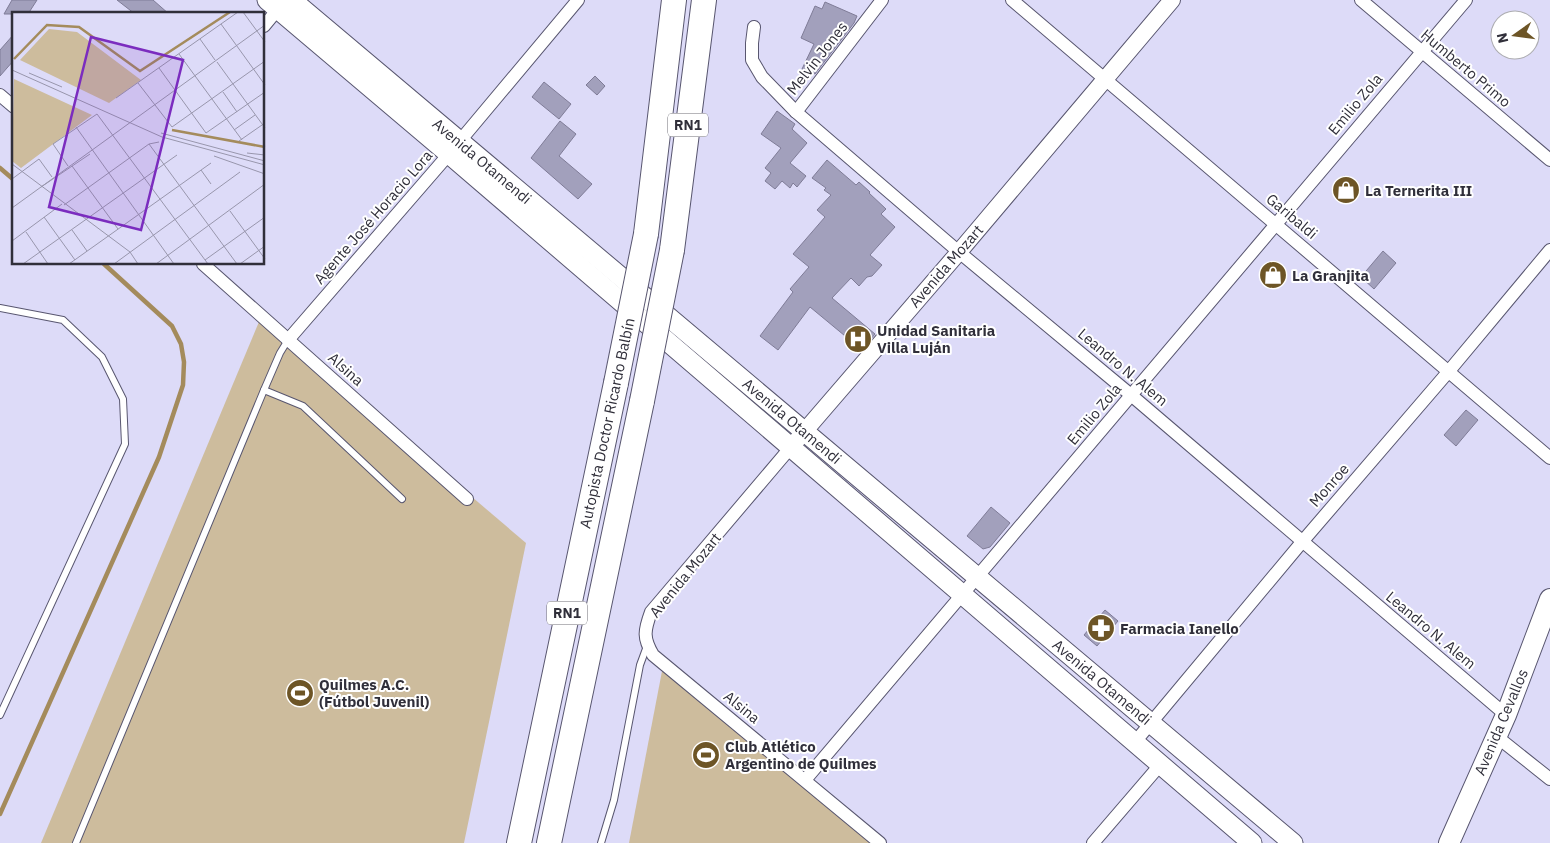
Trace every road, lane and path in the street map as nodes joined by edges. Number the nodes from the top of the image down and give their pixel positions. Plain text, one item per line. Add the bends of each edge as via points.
1 (578, 0) edge
2 (674, 0) edge
3 (704, 0) edge
4 (882, 0) edge
5 (1012, 0) edge
6 (1172, 0) edge
7 (1361, 0) edge
8 (1466, 0) edge
9 (280, 2) edge
10 (265, 24) edge
11 (754, 27) dead end
12 (1421, 51) junction
13 (1105, 79) junction
14 (0, 95) edge
15 (12, 105) edge
16 (796, 112) junction
17 (454, 148) junction
18 (1550, 160) edge
19 (1276, 224) junction
20 (1550, 250) edge
21 (959, 252) junction
22 (204, 265) edge
23 (0, 308) edge
24 (288, 340) junction
25 (1449, 371) junction
26 (264, 390) junction
27 (1131, 395) junction
28 (804, 432) junction
29 (791, 447) junction
30 (1550, 458) edge
31 (402, 498) dead end
32 (468, 499) dead end
33 (1302, 542) junction
34 (977, 577) junction
35 (963, 594) junction
36 (1550, 599) edge
37 (648, 645) junction
38 (0, 715) edge
39 (1506, 715) junction
40 (1152, 723) junction
41 (1496, 736) junction
42 (1135, 742) junction
43 (1160, 765) junction
44 (1550, 778) edge
45 (806, 780) junction
46 (76, 843) edge
47 (519, 843) edge
48 (549, 843) edge
49 (601, 843) edge
50 (880, 843) edge
51 (1093, 843) edge
52 (1252, 843) edge
53 (1293, 843) edge
54 (1449, 843) edge

1 - 17 street, Agente José Horacio Lora
2 - 47 highway, Autopista Doctor Ricardo Balbín / RN1, bridge via 646,234
3 - 48 highway, Autopista Doctor Ricardo Balbín / RN1, bridge via 672,250
4 - 16 street, Melvin Jones
5 - 13 street, Garibaldi
6 - 13 street, Avenida Mozart
7 - 12 street, Humberto Primo
8 - 12 street, Emilio Zola
9 - 10 street
9 - 17 main road, Avenida Otamendi
11 - 16 street, Leandro N. Alem via 752,60 762,77
12 - 18 street, Humberto Primo
12 - 19 street, Emilio Zola
13 - 19 street, Garibaldi
13 - 21 street, Avenida Mozart
14 - 15 street
16 - 21 street, Leandro N. Alem
17 - 24 street, Agente José Horacio Lora
17 - 28 main road, Avenida Otamendi
17 - 29 main road, Avenida Otamendi
19 - 25 street, Garibaldi
19 - 27 street, Emilio Zola
20 - 25 street, Monroe
21 - 27 street, Leandro N. Alem
21 - 28 street, Avenida Mozart
22 - 24 street, Alsina
23 - 38 lane via 63,320 102,356 123,399 124,444
24 - 26 lane
24 - 32 street, Alsina
25 - 30 street, Garibaldi
25 - 33 street, Monroe
26 - 31 lane via 303,406
26 - 46 lane
27 - 33 street, Leandro N. Alem
27 - 34 street, Emilio Zola
28 - 29 street, Avenida Mozart
28 - 34 main road, Avenida Otamendi
29 - 35 main road, Avenida Otamendi
29 - 37 street, Avenida Mozart via 651,612 646,625
33 - 39 street, Leandro N. Alem
33 - 40 street, Monroe
34 - 35 street, Emilio Zola
34 - 40 main road, Avenida Otamendi
35 - 42 main road, Avenida Otamendi
35 - 45 street, Emilio Zola
36 - 39 main road, Avenida Cevallos
37 - 45 street, Alsina via 653,656
37 - 49 lane via 640,665 614,800
39 - 41 main road, Avenida Cevallos
40 - 42 street, Monroe
40 - 53 main road, Avenida Otamendi
41 - 44 street
41 - 54 main road, Avenida Cevallos
42 - 43 main road, Avenida Otamendi
43 - 51 street
43 - 52 main road, Avenida Otamendi
45 - 50 street, Alsina

